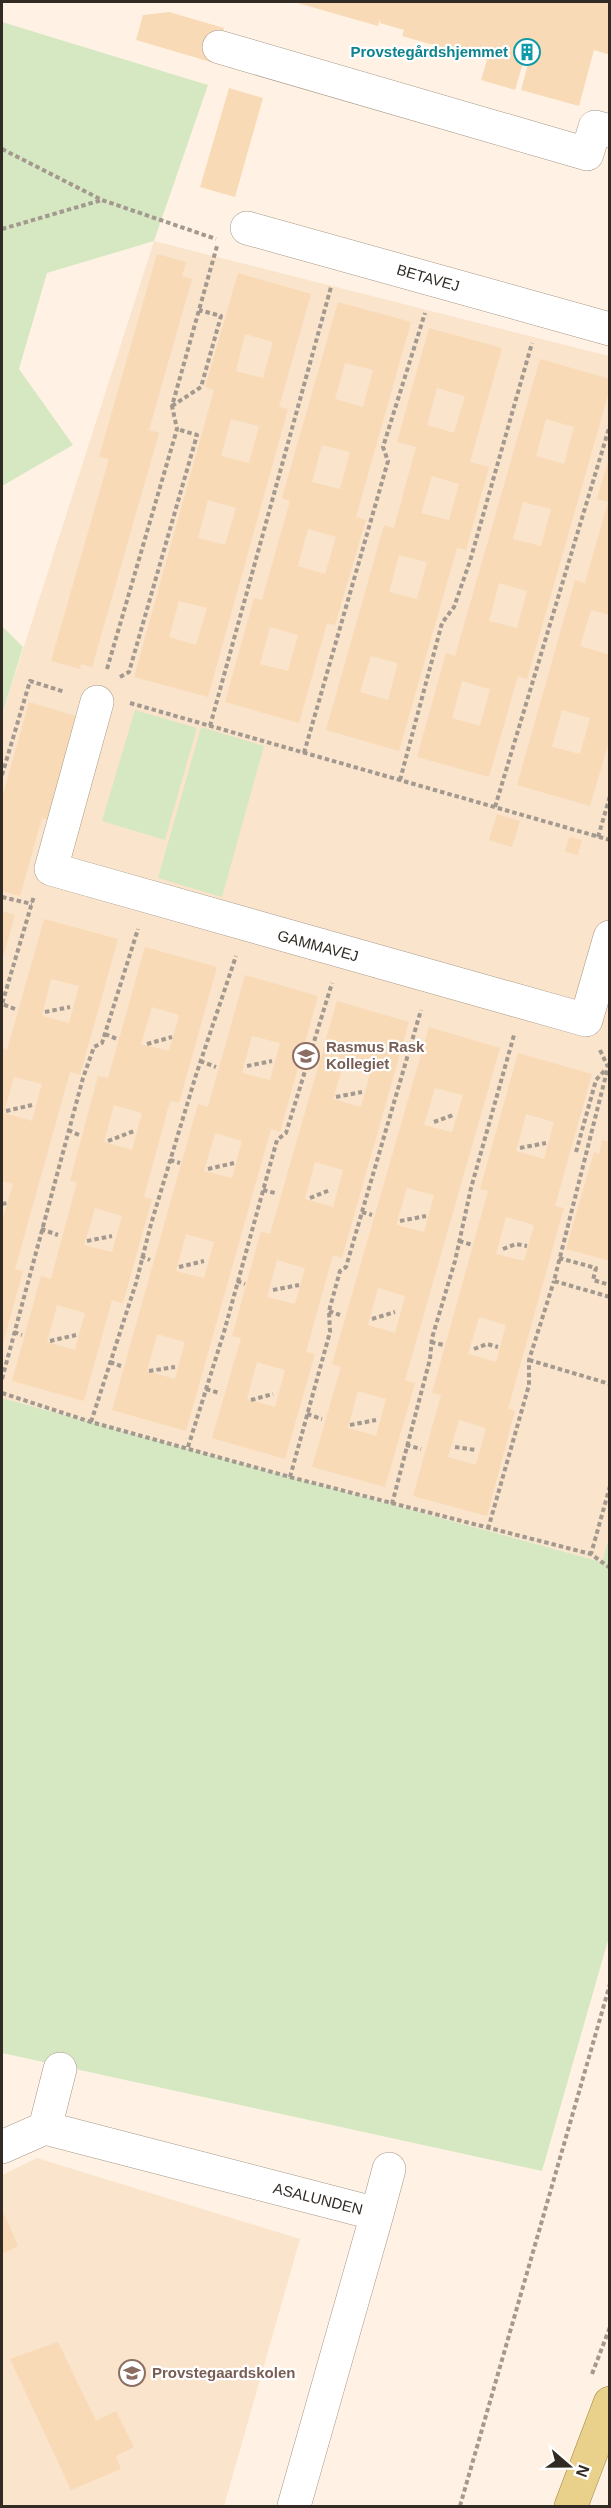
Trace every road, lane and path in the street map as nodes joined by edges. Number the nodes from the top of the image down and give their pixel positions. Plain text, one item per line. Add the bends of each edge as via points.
1 (219, 46) dead end
2 (609, 131) edge
3 (2, 149) edge
4 (102, 200) junction
5 (247, 228) dead end
6 (2, 229) edge
7 (341, 254) junction
8 (435, 280) junction
9 (199, 310) junction
10 (541, 310) junction
11 (609, 329) edge
12 (172, 406) junction
13 (609, 425) edge
14 (177, 429) junction
15 (30, 681) dead end
16 (106, 696) junction
17 (210, 726) junction
18 (285, 747) junction
19 (304, 753) junction
20 (283, 754) dead end
21 (2, 775) edge
22 (400, 780) junction
23 (453, 795) junction
24 (609, 796) edge
25 (450, 803) dead end
26 (495, 807) junction
27 (540, 820) junction
28 (537, 828) dead end
29 (598, 837) junction
30 (609, 840) edge
31 (44, 877) junction
32 (2, 897) edge
33 (148, 897) junction
34 (32, 904) junction
35 (246, 926) junction
36 (609, 937) edge
37 (342, 952) junction
38 (430, 976) junction
39 (522, 1003) junction
40 (70, 1007) dead end
41 (15, 1009) dead end
42 (45, 1012) dead end
43 (586, 1020) junction
44 (105, 1034) junction
45 (172, 1037) dead end
46 (117, 1039) dead end
47 (147, 1044) dead end
48 (200, 1061) junction
49 (272, 1061) dead end
50 (247, 1066) dead end
51 (609, 1066) edge
52 (216, 1067) dead end
53 (300, 1089) junction
54 (308, 1091) dead end
55 (362, 1092) dead end
56 (336, 1097) dead end
57 (32, 1105) dead end
58 (6, 1111) dead end
59 (392, 1111) junction
60 (400, 1113) dead end
61 (453, 1115) dead end
62 (434, 1122) dead end
63 (68, 1131) junction
64 (134, 1131) dead end
65 (79, 1135) dead end
66 (485, 1140) junction
67 (108, 1141) dead end
68 (492, 1142) dead end
69 (546, 1143) dead end
70 (520, 1148) dead end
71 (576, 1152) dead end
72 (170, 1160) junction
73 (180, 1163) dead end
74 (234, 1164) dead end
75 (207, 1168) dead end
76 (263, 1190) junction
77 (330, 1190) dead end
78 (275, 1193) dead end
79 (310, 1198) dead end
80 (362, 1212) junction
81 (372, 1215) dead end
82 (426, 1216) dead end
83 (400, 1221) dead end
84 (41, 1229) junction
85 (58, 1235) dead end
86 (112, 1236) dead end
87 (87, 1241) dead end
88 (459, 1241) junction
89 (473, 1245) dead end
90 (528, 1246) dead end
91 (503, 1249) dead end
92 (141, 1256) junction
93 (560, 1258) junction
94 (150, 1260) dead end
95 (204, 1261) dead end
96 (179, 1267) dead end
97 (237, 1281) junction
98 (554, 1281) junction
99 (245, 1284) dead end
100 (299, 1285) dead end
101 (609, 1285) edge
102 (273, 1290) dead end
103 (609, 1297) edge
104 (329, 1311) junction
105 (395, 1312) dead end
106 (340, 1315) dead end
107 (372, 1319) dead end
108 (14, 1332) junction
109 (22, 1335) dead end
110 (76, 1335) dead end
111 (50, 1341) dead end
112 (431, 1342) junction
113 (444, 1345) dead end
114 (498, 1347) dead end
115 (474, 1349) dead end
116 (529, 1360) junction
117 (110, 1362) junction
118 (122, 1366) dead end
119 (175, 1367) dead end
120 (150, 1371) dead end
121 (2, 1379) edge
122 (609, 1384) edge
123 (206, 1389) junction
124 (2, 1393) edge
125 (219, 1393) dead end
126 (273, 1394) dead end
127 (251, 1400) dead end
128 (307, 1414) junction
129 (322, 1419) dead end
130 (376, 1420) dead end
131 (91, 1422) junction
132 (350, 1425) dead end
133 (406, 1445) junction
134 (188, 1447) junction
135 (455, 1447) dead end
136 (421, 1449) dead end
137 (476, 1450) dead end
138 (290, 1477) junction
139 (609, 1486) edge
140 (392, 1504) junction
141 (488, 1529) junction
142 (591, 1554) junction
143 (609, 1568) edge
144 (609, 1984) edge
145 (60, 2069) dead end
146 (45, 2128) junction
147 (2, 2147) edge
148 (389, 2169) dead end
149 (377, 2214) junction
150 (609, 2403) edge
151 (294, 2506) edge
152 (460, 2506) edge
153 (571, 2506) edge

1 - 2 street via 587,154 595,127
3 - 4 path
4 - 6 path
4 - 9 path via 219,240
5 - 7 street, BETAVEJ
7 - 8 street, BETAVEJ
7 - 17 path
8 - 10 street, BETAVEJ
8 - 19 path via 383,447 388,461
9 - 12 path
9 - 12 path via 221,316 201,387
10 - 11 street, BETAVEJ
10 - 22 path via 470,561 454,608 442,623
12 - 14 path
13 - 26 path
14 - 16 path
14 - 16 path via 197,435 129,672
15 - 21 path
16 - 17 path
16 - 31 street
17 - 18 path
18 - 19 path
18 - 20 path
19 - 22 path
22 - 23 path
23 - 25 path
23 - 26 path
24 - 29 path
26 - 27 path
27 - 28 path
27 - 29 path
29 - 30 path
31 - 33 street, GAMMAVEJ
31 - 34 path
32 - 34 path
33 - 35 street, GAMMAVEJ
33 - 44 path
34 - 41 path via 2,1004
35 - 37 street, GAMMAVEJ
35 - 48 path
36 - 43 street
37 - 38 street, GAMMAVEJ
37 - 53 path
38 - 39 street, GAMMAVEJ
38 - 59 path
39 - 43 street, GAMMAVEJ
39 - 66 path
40 - 42 path
43 - 51 path
44 - 46 path
44 - 63 path via 102,1043 94,1047
45 - 47 path
48 - 52 path
48 - 72 path
49 - 50 path
51 - 71 path via 596,1080
51 - 93 path
53 - 54 path
53 - 76 path via 286,1133 277,1140
55 - 56 path
57 - 58 path
59 - 60 path
59 - 80 path
61 - 62 path
63 - 65 path
63 - 84 path
64 - 67 path
66 - 68 path
66 - 88 path
69 - 70 path
72 - 73 path
72 - 92 path
74 - 75 path
76 - 78 path
76 - 97 path
77 - 79 path
80 - 81 path
80 - 104 path
82 - 83 path
84 - 85 path
84 - 108 path
86 - 87 path
88 - 89 path
88 - 112 path
90 - 91 path via 516,1244
92 - 94 path
92 - 117 path
93 - 98 path
93 - 101 path via 596,1268 593,1280
95 - 96 path
97 - 99 path
97 - 123 path
98 - 103 path
98 - 116 path
100 - 102 path
104 - 106 path
104 - 128 path via 330,1332
105 - 107 path
108 - 109 path
108 - 121 path
110 - 111 path
112 - 113 path
112 - 133 path
114 - 115 path via 487,1344
116 - 122 path
116 - 141 path via 529,1385
117 - 118 path
117 - 131 path
119 - 120 path
123 - 125 path
123 - 134 path
124 - 131 path
126 - 127 path
128 - 129 path
128 - 138 path
130 - 132 path
131 - 134 path
133 - 136 path
133 - 140 path
134 - 138 path
135 - 137 path
138 - 140 path
139 - 142 path
140 - 141 path
141 - 142 path
142 - 143 path
144 - 152 path
145 - 146 street
146 - 147 street
146 - 149 street, ASALUNDEN
148 - 149 street
149 - 151 street, ASALUNDEN
150 - 153 main road

